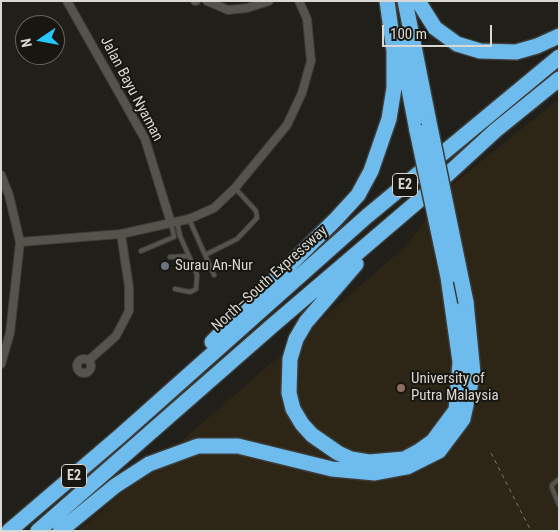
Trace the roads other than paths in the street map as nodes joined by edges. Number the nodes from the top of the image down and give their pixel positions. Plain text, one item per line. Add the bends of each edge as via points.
1 (67, 1) edge
2 (207, 1) edge
3 (269, 1) edge
4 (299, 1) edge
5 (387, 1) edge
6 (391, 1) edge
7 (405, 1) edge
8 (418, 1) edge
9 (559, 36) edge
10 (559, 57) edge
11 (559, 79) edge
12 (423, 126) junction
13 (1, 175) edge
14 (235, 188) junction
15 (189, 219) junction
16 (174, 222) junction
17 (121, 234) junction
18 (379, 235) junction
19 (180, 236) junction
20 (174, 237) junction
21 (20, 242) junction
22 (141, 251) dead end
23 (205, 255) junction
24 (189, 256) junction
25 (170, 257) dead end
26 (214, 275) dead end
27 (175, 289) dead end
28 (89, 360) dead end
29 (1, 364) edge
30 (120, 436) junction
31 (559, 479) edge
32 (559, 505) edge
33 (9, 531) edge
34 (38, 531) edge
35 (60, 531) edge

1 - 16 street, Jalan Bayu Nyaman via 144,139
2 - 3 street via 228,10
4 - 14 street via 307,20 311,61 302,93 287,125
5 - 30 highway via 394,51 394,88 380,147 358,195
6 - 12 highway
7 - 12 highway
8 - 9 highway via 435,28 458,44 480,50 516,52
10 - 30 highway, North–South Expressway / E2 via 366,217
11 - 18 highway, E2 via 496,130
12 - 18 highway, bridge via 459,345 460,381 456,410 433,442 404,459 369,462 351,459 324,445 302,424 294,409 288,376 292,349 306,322
12 - 35 highway, bridge via 466,302 473,374 463,419 439,452 408,467 375,473 332,469 238,446 198,446 149,464
13 - 21 street
14 - 15 street via 214,208
14 - 23 lane via 256,211 257,218 237,239
15 - 16 street
15 - 23 lane
16 - 17 street
16 - 19 lane
16 - 20 lane
17 - 21 street
17 - 28 street via 129,311 116,336
18 - 34 highway, E2
19 - 20 lane
19 - 24 lane
20 - 22 lane
21 - 29 street via 10,334
23 - 26 lane
24 - 25 lane
24 - 27 lane via 197,275 196,289 190,292
30 - 33 highway, North–South Expressway / E2
31 - 32 lane via 552,488

